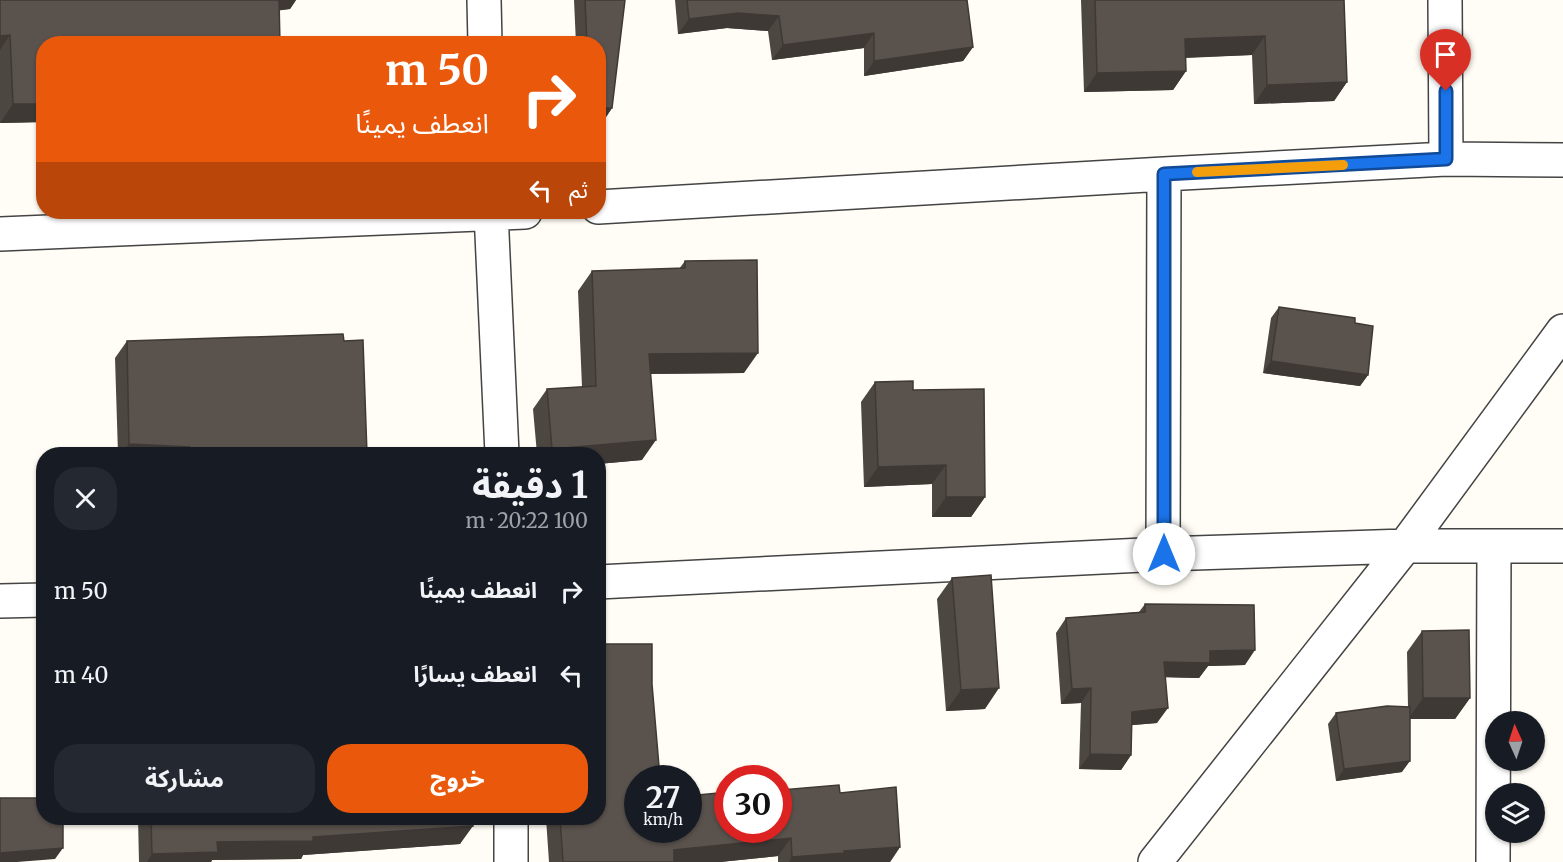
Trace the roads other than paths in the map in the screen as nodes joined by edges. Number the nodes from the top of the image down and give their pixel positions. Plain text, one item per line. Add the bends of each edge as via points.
1 (484, 0) edge
2 (1445, 0) edge
3 (485, 36) edge
4 (1446, 159) junction
5 (1563, 160) edge
6 (1164, 174) junction
7 (606, 207) edge
8 (335, 219) edge
9 (491, 219) edge
10 (0, 234) edge
11 (1563, 331) edge
12 (502, 447) edge
13 (1405, 546) junction
14 (1494, 546) junction
15 (1563, 546) edge
16 (1164, 554) junction
17 (606, 582) edge
18 (36, 600) edge
19 (0, 601) edge
20 (511, 825) edge
21 (512, 862) edge
22 (1155, 862) edge
23 (1493, 862) edge

1 - 3 street
2 - 4 street
4 - 5 street
4 - 6 street
6 - 7 street
6 - 16 street
8 - 10 street
9 - 12 street
11 - 13 street
13 - 14 street
13 - 16 street
13 - 22 street
14 - 15 street
14 - 23 street
16 - 17 street
18 - 19 street
20 - 21 street

